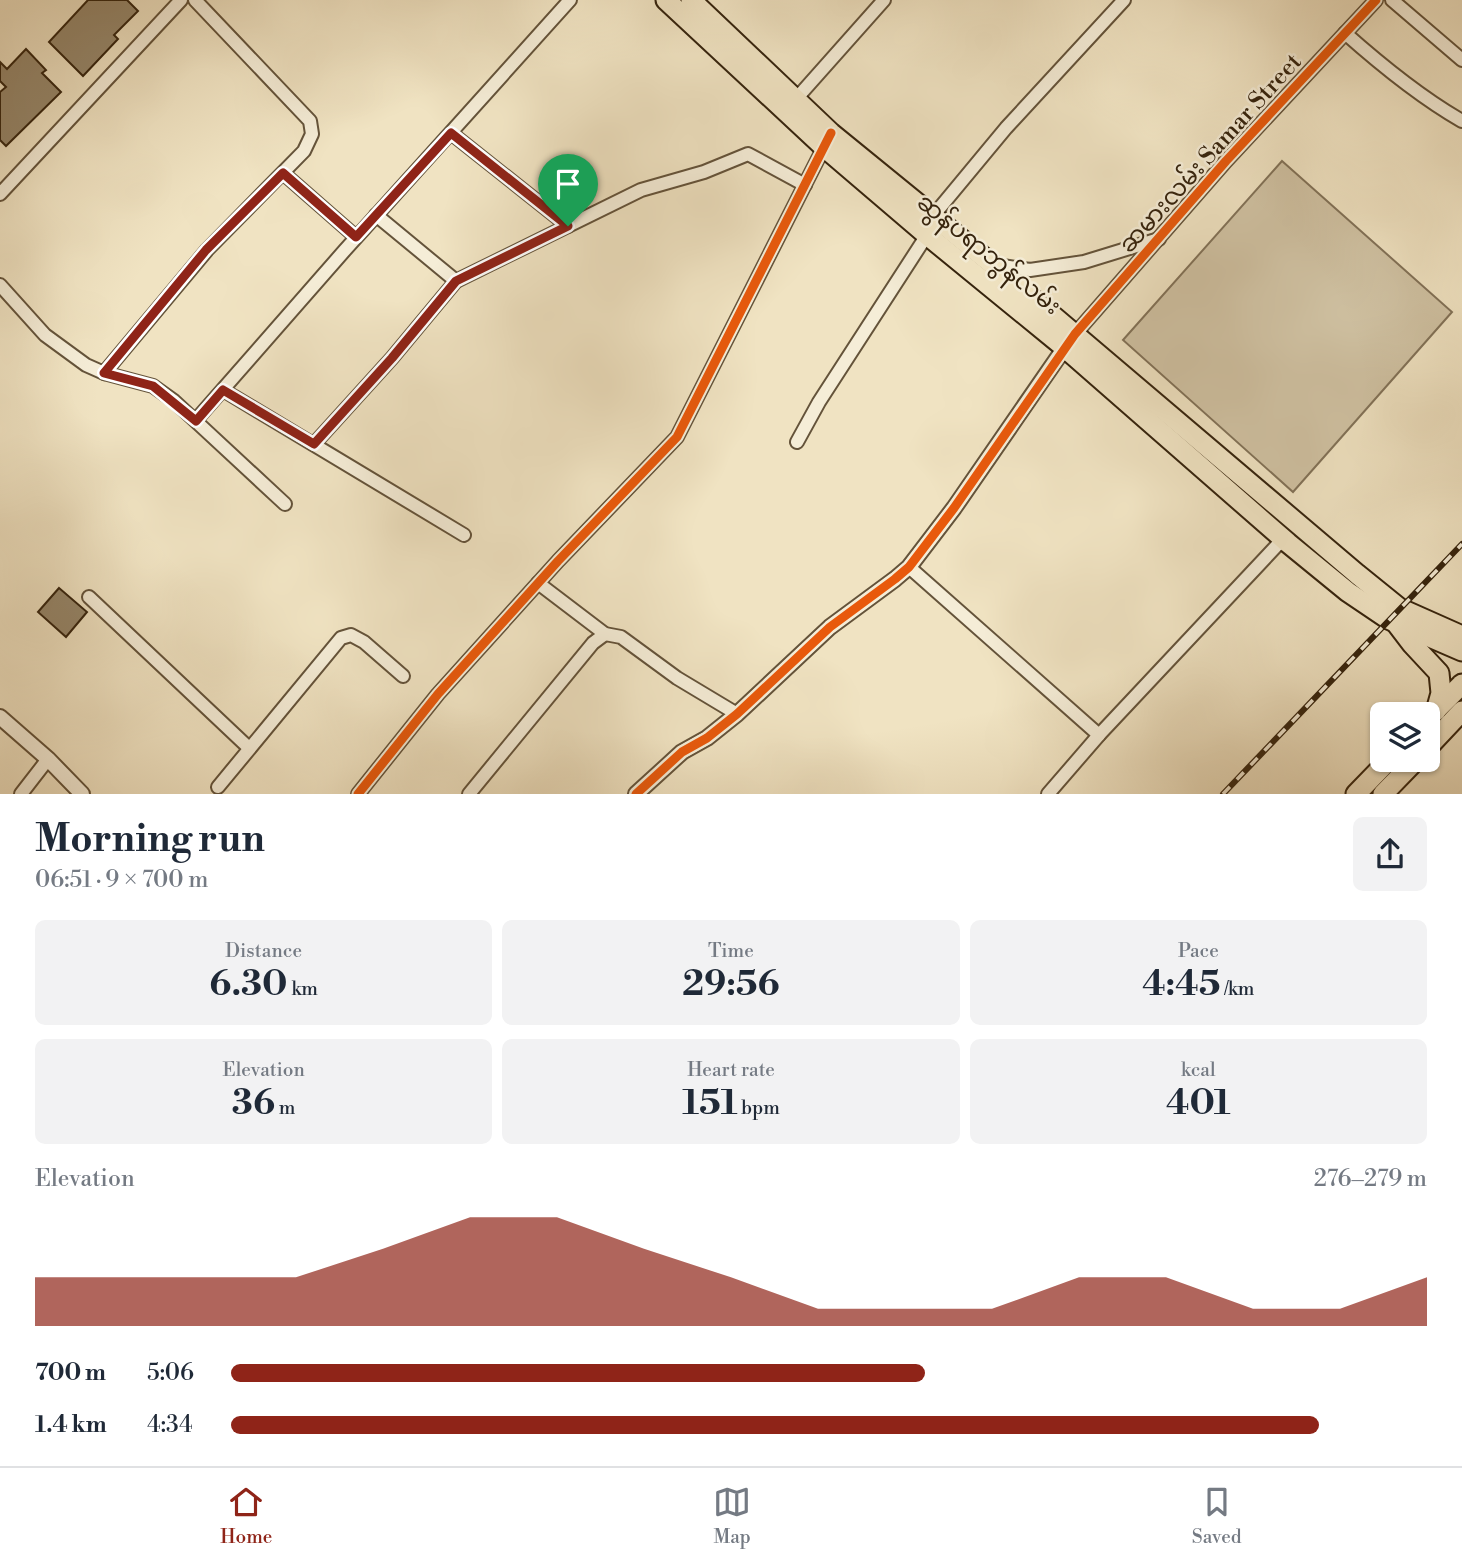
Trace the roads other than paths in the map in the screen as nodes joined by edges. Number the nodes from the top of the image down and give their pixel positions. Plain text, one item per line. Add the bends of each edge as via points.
1 (181, 0) edge
2 (195, 0) edge
3 (570, 0) edge
4 (666, 0) edge
5 (691, 0) edge
6 (884, 0) edge
7 (1124, 0) edge
8 (1376, 0) edge
9 (1392, 0) edge
10 (1345, 33) junction
11 (1462, 60) edge
12 (796, 99) junction
13 (1462, 121) edge
14 (451, 133) junction
15 (827, 140) junction
16 (283, 173) junction
17 (805, 185) junction
18 (0, 194) edge
19 (376, 215) junction
20 (568, 226) junction
21 (930, 226) junction
22 (356, 237) junction
23 (1159, 239) junction
24 (993, 265) junction
25 (456, 281) junction
26 (0, 285) edge
27 (1069, 341) junction
28 (104, 373) junction
29 (223, 390) junction
30 (196, 421) junction
31 (797, 442) dead end
32 (314, 444) junction
33 (285, 505) dead end
34 (464, 535) dead end
35 (1283, 538) junction
36 (909, 567) junction
37 (538, 583) junction
38 (89, 597) dead end
39 (1395, 622) junction
40 (605, 634) junction
41 (1462, 636) edge
42 (1462, 651) edge
43 (403, 676) dead end
44 (1462, 684) edge
45 (1436, 702) edge
46 (1440, 707) edge
47 (1462, 711) edge
48 (737, 714) junction
49 (0, 717) edge
50 (1440, 734) edge
51 (1099, 735) junction
52 (249, 748) junction
53 (48, 759) junction
54 (1377, 772) edge
55 (1404, 772) edge
56 (218, 787) dead end
57 (20, 794) edge
58 (82, 794) edge
59 (358, 794) edge
60 (469, 794) edge
61 (636, 794) edge
62 (1048, 794) edge
63 (1356, 794) edge
64 (1383, 794) edge

1 - 18 street
2 - 16 street via 310,121 312,134 304,151
3 - 14 street
4 - 15 highway, ဆွန်ပရာဘွန်လမ်း
5 - 12 highway, ဆွန်ပရာဘွန်လမ်း
6 - 12 street
7 - 21 street via 1006,128
8 - 10 street, ဆမားလမ်း Samar Street
9 - 11 street
10 - 13 street
10 - 23 street, ဆမားလမ်း Samar Street
12 - 15 highway, ဆွန်ပရာဘွန်လမ်း
14 - 19 street
14 - 20 street
15 - 17 street
15 - 21 highway, ဆွန်ပရာဘွန်လမ်း
16 - 22 street
16 - 28 street via 206,250
17 - 20 street via 748,154 640,190
17 - 37 street via 677,437
19 - 22 street
19 - 25 street
20 - 25 street
21 - 24 highway, ဆွန်ပရာဘွန်လမ်း
21 - 27 highway, ဆွန်ပရာဘွန်လမ်း
21 - 31 street
22 - 29 street
23 - 24 street via 1084,262 1030,270
23 - 27 street, ဆမားလမ်း Samar Street
24 - 27 highway, ဆွန်ပရာဘွန်လမ်း
25 - 32 street
26 - 28 street via 44,335
27 - 35 highway, ဆွန်ပရာဘွန်လမ်း
27 - 36 street
27 - 41 highway, ဆွန်ပရာဘွန်လမ်း via 1399,608
28 - 30 street via 153,386
29 - 30 street
29 - 32 street
30 - 33 street
32 - 34 street
35 - 39 highway, ဆွန်ပရာဘွန်လမ်း via 1348,592
35 - 51 street
36 - 48 street via 830,627
36 - 51 street
37 - 40 street
37 - 59 street via 438,694
38 - 52 street
39 - 42 highway, ဆွန်ပရာဘွန်လမ်း
39 - 45 highway via 1439,674 1442,685
40 - 48 street via 621,637
40 - 60 street
43 - 52 street via 364,642 351,635 341,638
44 - 46 highway
47 - 50 highway
48 - 61 street via 682,752
49 - 53 street
51 - 62 street
52 - 56 street
53 - 57 street
53 - 58 street
54 - 63 highway
55 - 64 highway

